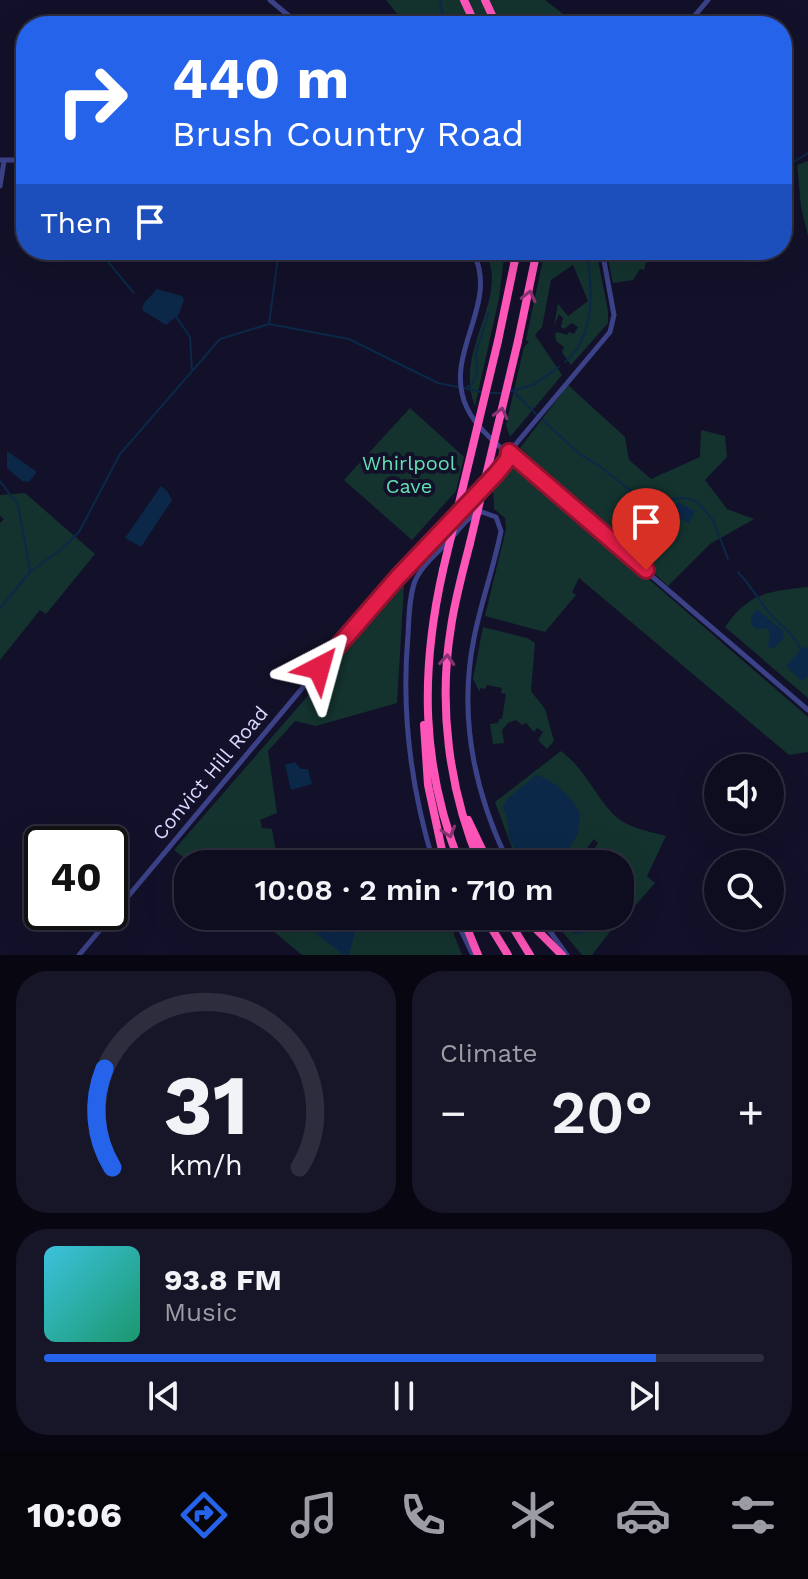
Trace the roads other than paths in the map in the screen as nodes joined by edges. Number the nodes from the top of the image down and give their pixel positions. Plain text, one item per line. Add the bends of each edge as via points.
1 (270, 0) edge
2 (708, 0) edge
3 (289, 16) edge
4 (694, 16) edge
5 (2, 160) edge
6 (0, 186) edge
7 (476, 260) edge
8 (515, 260) edge
9 (535, 260) edge
10 (604, 260) edge
11 (509, 452) junction
12 (471, 490) junction
13 (476, 496) junction
14 (398, 577) junction
15 (426, 701) junction
16 (808, 710) edge
17 (461, 805) junction
18 (430, 850) edge
19 (441, 850) edge
20 (455, 850) edge
21 (475, 850) edge
22 (482, 850) edge
23 (503, 850) edge
24 (462, 930) edge
25 (467, 930) edge
26 (493, 930) edge
27 (515, 930) edge
28 (538, 930) edge
29 (548, 930) edge
30 (79, 955) edge
31 (476, 955) edge
32 (508, 955) edge
33 (530, 955) edge
34 (564, 955) edge

1 - 3 street
2 - 4 street
5 - 6 street
7 - 11 street via 482,293 462,355 461,391 469,413
8 - 15 highway, bridge via 443,570 430,636
17 -> 9 highway, bridge via 448,737 451,627
10 - 11 street, Convict Hill Road via 612,329
11 - 12 street, Convict Hill Road
11 - 13 street, Convict Hill Road
11 - 16 street
12 - 13 street
12 - 14 street, Convict Hill Road
13 - 14 street, Convict Hill Road
14 - 30 street, Convict Hill Road
15 - 19 highway via 425,768
15 -> 20 highway via 435,779
17 - 21 highway
17 - 22 highway
18 - 23 street via 408,737 410,606 423,569 470,518 482,512 496,517 501,531 472,651 468,724 481,797
24 - 31 street
25 - 31 highway
26 - 32 highway
27 - 33 highway
28 - 34 highway
29 - 34 street

